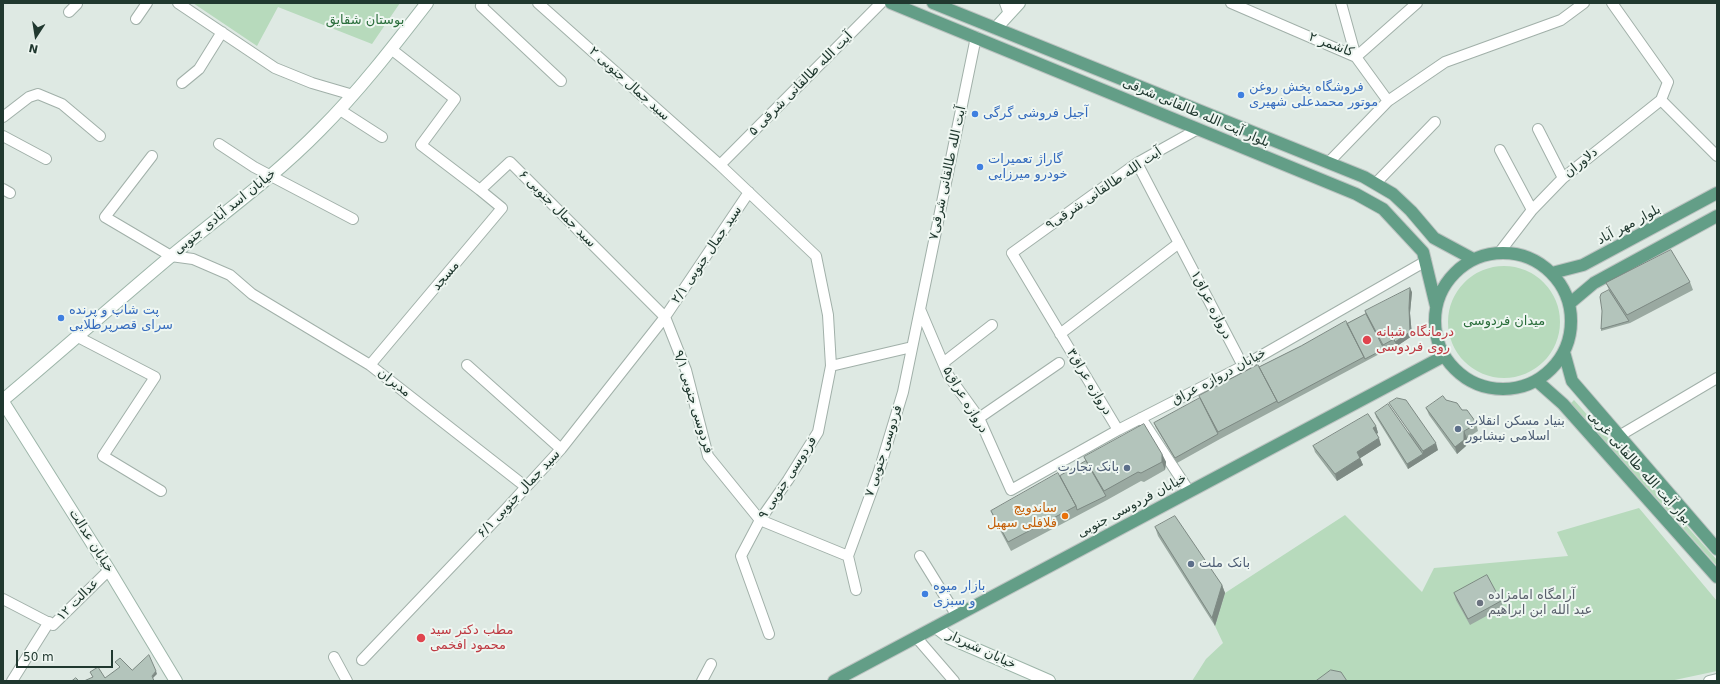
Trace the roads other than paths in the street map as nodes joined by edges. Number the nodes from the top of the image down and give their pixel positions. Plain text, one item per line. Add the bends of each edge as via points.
1 (76, 3) edge
2 (147, 3) edge
3 (178, 3) edge
4 (426, 3) edge
5 (483, 3) edge
6 (538, 3) edge
7 (881, 3) edge
8 (891, 3) edge
9 (933, 3) edge
10 (1019, 3) edge
11 (1231, 3) edge
12 (1341, 3) edge
13 (1417, 3) edge
14 (1584, 3) edge
15 (1612, 3) edge
16 (1007, 8) edge
17 (69, 12) dead end
18 (136, 18) dead end
19 (996, 28) junction
20 (222, 32) junction
21 (976, 37) junction
22 (391, 50) junction
23 (1356, 57) junction
24 (561, 81) dead end
25 (182, 83) dead end
26 (353, 95) junction
27 (1661, 100) junction
28 (1388, 101) junction
29 (340, 110) junction
30 (3, 117) edge
31 (1435, 122) dead end
32 (1198, 129) junction
33 (1538, 129) dead end
34 (3, 136) edge
35 (100, 136) dead end
36 (382, 137) dead end
37 (220, 144) dead end
38 (1500, 150) dead end
39 (152, 156) dead end
40 (1717, 156) edge
41 (46, 159) dead end
42 (1137, 163) junction
43 (1328, 163) junction
44 (720, 165) junction
45 (271, 176) junction
46 (1563, 178) junction
47 (1375, 184) junction
48 (480, 190) junction
49 (749, 192) junction
50 (1717, 193) edge
51 (1532, 210) junction
52 (1717, 216) edge
53 (353, 218) dead end
54 (1179, 243) junction
55 (1012, 253) joint
56 (1499, 253) junction
57 (171, 256) junction
58 (1473, 259) junction
59 (1426, 261) junction
60 (1552, 273) junction
61 (1569, 304) junction
62 (1436, 306) junction
63 (920, 309) junction
64 (665, 317) junction
65 (992, 325) dead end
66 (1060, 334) junction
67 (78, 337) junction
68 (912, 347) junction
69 (1564, 352) junction
70 (1444, 356) junction
71 (943, 363) junction
72 (1059, 363) dead end
73 (370, 365) junction
74 (467, 365) dead end
75 (831, 366) junction
76 (1243, 366) junction
77 (1717, 378) edge
78 (1537, 381) junction
79 (3, 401) edge
80 (979, 418) junction
81 (1141, 418) junction
82 (1118, 430) junction
83 (1619, 436) junction
84 (561, 449) junction
85 (526, 487) junction
86 (1011, 490) joint
87 (161, 491) dead end
88 (1189, 491) junction
89 (760, 520) junction
90 (1717, 549) edge
91 (848, 556) junction
92 (920, 556) dead end
93 (109, 570) junction
94 (1717, 577) edge
95 (856, 590) dead end
96 (3, 599) edge
97 (957, 616) junction
98 (49, 622) junction
99 (936, 627) junction
100 (770, 634) dead end
101 (916, 637) junction
102 (334, 657) dead end
103 (362, 660) dead end
104 (711, 664) dead end
105 (849, 678) edge
106 (1717, 679) edge
107 (172, 680) edge
108 (12, 681) edge
109 (347, 681) edge
110 (702, 681) edge
111 (834, 681) edge
112 (954, 681) edge
113 (1049, 681) edge
114 (1709, 681) edge

1 - 17 street
2 - 18 street
3 - 20 street
4 - 22 main road, خیابان اسد آبادی جنوبی
5 - 24 street via 481,6
6 - 44 street, سید جمال جنوبی ۲
7 - 44 street, آیت الله طالقانی شرقی ۵
8 - 21 main road, بلوار آیت الله طالقانی شرقی
9 - 19 main road, بلوار آیت الله طالقانی شرقی
10 - 16 main road
11 - 23 street, کاشمر ۲
12 - 23 street
13 - 23 street, کاشمر ۲
14 - 28 street via 1560,20 1445,62
15 - 27 street via 1668,82
16 - 19 main road
19 - 43 main road, بلوار آیت الله طالقانی شرقی
20 - 25 street via 199,68
20 - 26 street via 275,68 312,83
21 - 32 main road, بلوار آیت الله طالقانی شرقی
21 - 63 street, آیت الله طالقانی شرقی۷
22 - 26 main road, خیابان اسد آبادی جنوبی
22 - 48 street via 456,100 421,145
23 - 28 street
26 - 29 main road, خیابان اسد آبادی جنوبی
27 - 40 street
27 - 46 street, دلاوران
28 - 43 street
29 - 36 street
29 - 45 main road, خیابان اسد آبادی جنوبی
30 - 35 street via 28,97 38,94 62,104
31 - 47 street
32 - 42 street, آیت الله طالقانی شرقی۹
32 - 59 main road, بلوار آیت الله طالقانی شرقی via 1356,194 1376,205 1423,252
33 - 46 street
34 - 41 street
37 - 45 street
38 - 51 street
39 - 57 street via 105,217
42 - 54 street, دروازه عراق۱
42 - 55 street, آیت الله طالقانی شرقی۹
43 - 47 main road, بلوار آیت الله طالقانی شرقی
44 - 49 street, فردوسی جنوبی ۹
45 - 53 street
45 - 57 main road, خیابان اسد آبادی جنوبی
46 - 51 street, دلاوران
47 - 58 main road, بلوار آیت الله طالقانی شرقی via 1393,194 1434,238
48 - 64 street, سید جمال جنوبی ۶ via 510,162
48 - 73 street, مسجد via 502,208
49 - 64 street, سید جمال جنوبی ۲/۱
49 - 75 street, فردوسی جنوبی ۹ via 816,256 828,315
50 - 60 main road, بلوار مهر آباد via 1583,265
51 - 56 street, دلاوران
52 - 61 main road via 1594,283
54 - 66 street
54 - 76 street, دروازه عراق۱
55 - 66 street, دروازه عراق۳
56 - 58 main road
56 - 60 main road via 1519,254
57 - 67 main road, خیابان اسد آبادی جنوبی
57 - 73 street, مدیران via 193,259 230,276 252,294
58 - 62 main road via 1449,278
59 - 62 main road, بلوار آیت الله طالقانی شرقی
59 - 76 street, خیابان دروازه عراق
60 - 61 main road via 1562,287
61 - 69 main road via 1571,320
62 - 70 main road via 1434,323 1437,340
63 - 68 street, فردوسی جنوبی ۷
63 - 71 street, دروازه عراق۵
64 - 84 street, سید جمال جنوبی ۶/۱
64 - 89 street, فردوسی جنوبی ۹/۱ via 686,370 708,456
65 - 71 street
66 - 82 street, دروازه عراق۳
67 - 79 main road, خیابان اسد آبادی جنوبی
67 - 87 street via 154,377 103,456
68 - 75 street
68 - 91 street, فردوسی جنوبی ۷ via 903,392 879,471
69 - 78 main road via 1552,368
69 - 83 main road, بوار آیت الله طالقانی غربی via 1572,381
70 - 78 main road via 1464,377 1485,387 1521,387
70 - 88 main road, خیابان فردوسی جنوبی
71 - 80 street, دروازه عراق۵ via 948,375
72 - 80 street
73 - 85 street, مدیران
74 - 84 street
75 - 89 street, فردوسی جنوبی ۹ via 818,432
76 - 81 street, خیابان دروازه عراق
77 - 83 street
78 - 94 main road, بوار آیت الله طالقانی غربی via 1563,404
79 - 93 main road, خیابان عدالت
80 - 86 street, دروازه عراق۵
81 - 82 street, خیابان دروازه عراق
81 - 88 street
82 - 86 street, خیابان دروازه عراق
83 - 90 main road, بوار آیت الله طالقانی غربی
84 - 85 street, سید جمال جنوبی ۶/۱
85 - 103 street, سید جمال جنوبی ۶/۱
88 - 97 main road, خیابان فردوسی جنوبی
89 - 91 street
89 - 100 street, فردوسی جنوبی ۹ via 741,556
91 - 95 street
92 - 97 street
93 - 98 street, عدالت ۱۲ via 53,625
93 - 107 main road, خیابان عدالت
96 - 98 street, عدالت ۱۲
97 - 99 main road, خیابان فردوسی جنوبی
98 - 108 street
99 - 101 main road, خیابان فردوسی جنوبی
99 - 113 main road, خیابان شیردار via 950,638
101 - 105 main road, خیابان فردوسی جنوبی
101 - 112 street
102 - 109 street
104 - 110 street
105 - 111 main road, خیابان فردوسی جنوبی
106 - 114 street

